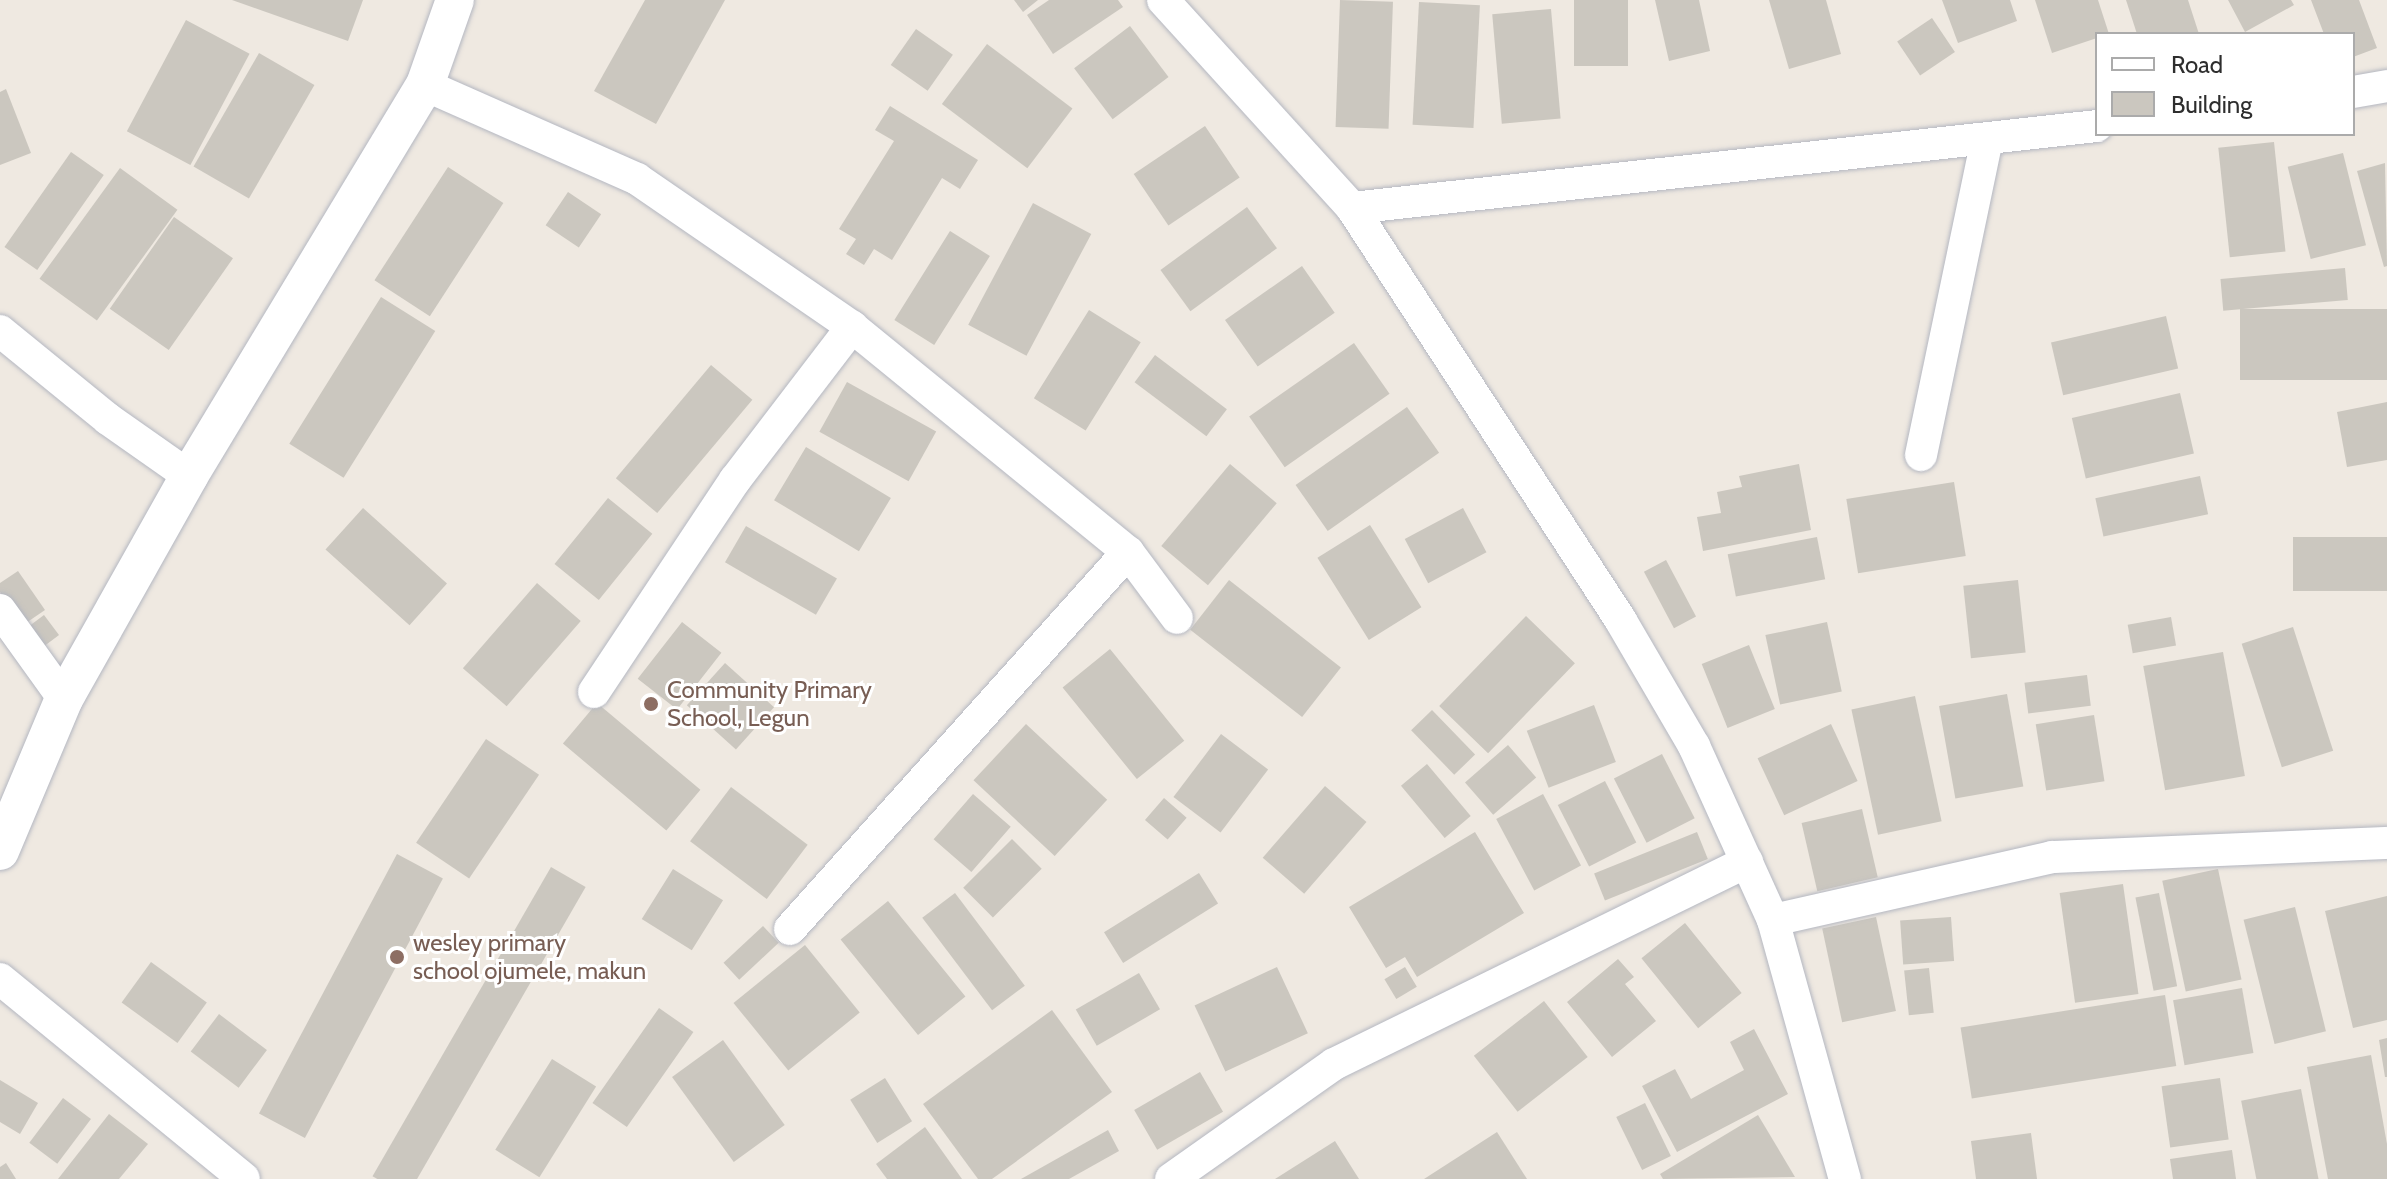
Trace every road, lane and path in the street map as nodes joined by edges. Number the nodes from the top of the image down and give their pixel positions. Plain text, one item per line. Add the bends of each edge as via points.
1 (455, 0) edge
2 (1163, 0) edge
3 (425, 85) junction
4 (2387, 86) edge
5 (2355, 92) edge
6 (2095, 126) edge
7 (1987, 139) junction
8 (1352, 208) junction
9 (852, 327) junction
10 (0, 331) edge
11 (1921, 455) dead end
12 (189, 476) junction
13 (1128, 552) junction
14 (0, 610) edge
15 (1177, 618) dead end
16 (594, 692) dead end
17 (64, 699) junction
18 (2387, 843) edge
19 (0, 851) edge
20 (1747, 862) junction
21 (1773, 920) junction
22 (790, 929) dead end
23 (0, 979) edge
24 (244, 1179) edge
25 (1171, 1179) edge
26 (1845, 1179) edge

1 - 3 street
2 - 8 street
3 - 9 street via 637,179
3 - 12 street
4 - 5 street
6 - 7 street
7 - 8 street
7 - 11 street
8 - 20 street via 1621,621 1694,746
9 - 13 street
9 - 16 street via 735,480
10 - 12 street via 108,419
12 - 17 street
13 - 15 street
13 - 22 street
14 - 17 street
17 - 19 street
18 - 21 street via 2052,857
20 - 21 street
20 - 25 street via 1334,1064
21 - 26 street
23 - 24 street

